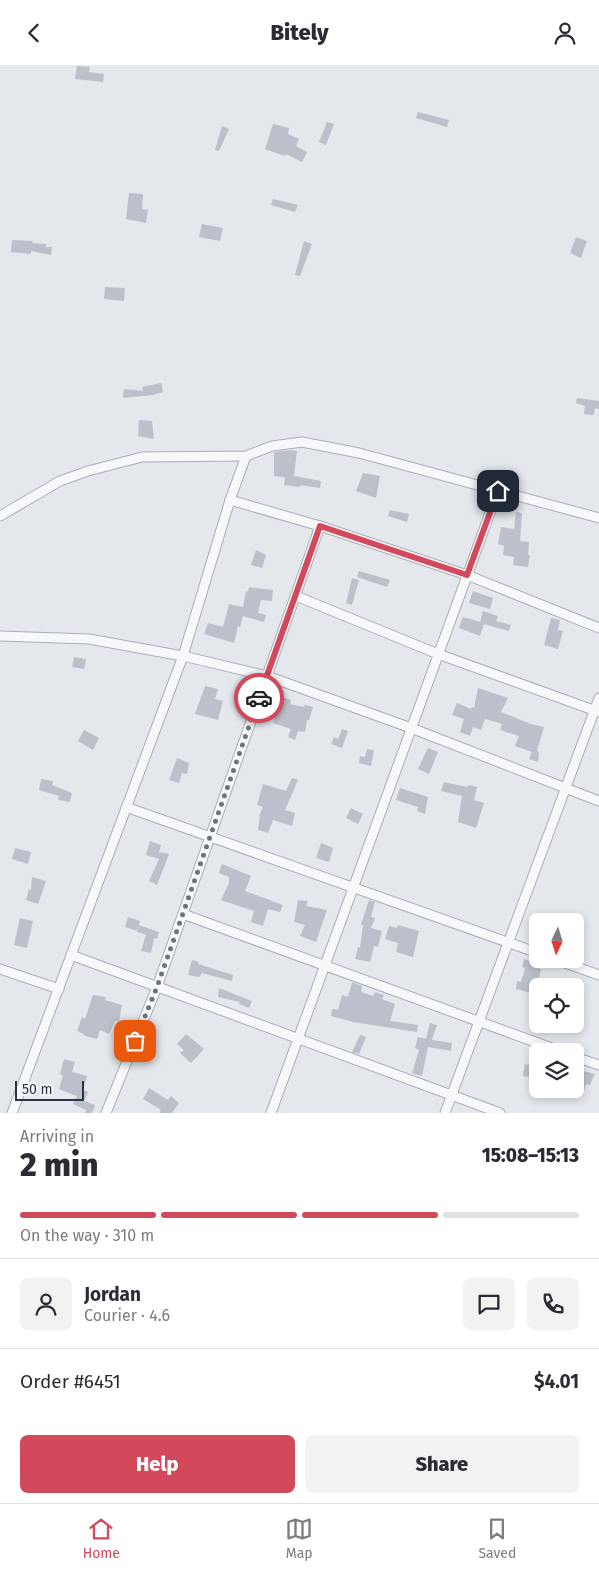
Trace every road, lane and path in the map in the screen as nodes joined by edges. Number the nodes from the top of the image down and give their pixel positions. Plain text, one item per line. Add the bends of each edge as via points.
1 (246, 456) junction
2 (498, 491) junction
3 (230, 500) junction
4 (0, 516) edge
5 (599, 518) edge
6 (320, 526) junction
7 (467, 575) junction
8 (296, 596) junction
9 (599, 628) edge
10 (0, 636) edge
11 (438, 654) junction
12 (183, 655) junction
13 (267, 676) junction
14 (599, 698) edge
15 (597, 711) edge
16 (411, 728) junction
17 (565, 789) junction
18 (599, 801) edge
19 (126, 807) junction
20 (210, 837) junction
21 (353, 887) junction
22 (183, 914) junction
23 (508, 942) junction
24 (529, 950) edge
25 (71, 955) junction
26 (325, 965) junction
27 (579, 968) edge
28 (0, 969) edge
29 (599, 975) edge
30 (157, 987) junction
31 (58, 989) junction
32 (479, 1021) junction
33 (298, 1039) junction
34 (538, 1043) edge
35 (584, 1060) edge
36 (599, 1065) edge
37 (452, 1095) junction
38 (15, 1112) edge
39 (106, 1113) edge
40 (271, 1113) edge
41 (446, 1113) edge
42 (500, 1113) edge

1 - 2 street via 272,446 302,442 359,453
1 - 3 street
1 - 4 street via 142,457 60,481
2 - 5 street
2 - 7 street
3 - 6 street
3 - 12 street
6 - 7 street
6 - 8 street
7 - 9 street
7 - 11 street
8 - 11 street
8 - 13 street
10 - 12 street via 89,639
11 - 15 street
11 - 16 street
12 - 13 street
12 - 19 street
13 - 16 street
13 - 20 street
14 - 15 street
15 - 17 street
16 - 17 street
16 - 21 street
17 - 18 street
17 - 23 street
19 - 20 street
19 - 25 street
20 - 21 street
20 - 22 street
21 - 23 street
21 - 26 street
22 - 26 street
22 - 30 street
23 - 24 street
23 - 32 street
25 - 30 street
25 - 31 street
26 - 32 street
26 - 33 street
27 - 29 street
28 - 31 street
30 - 33 street
30 - 39 street
31 - 38 street
32 - 34 street
32 - 37 street
33 - 37 street
33 - 40 street
35 - 36 street
37 - 41 street
37 - 42 street

